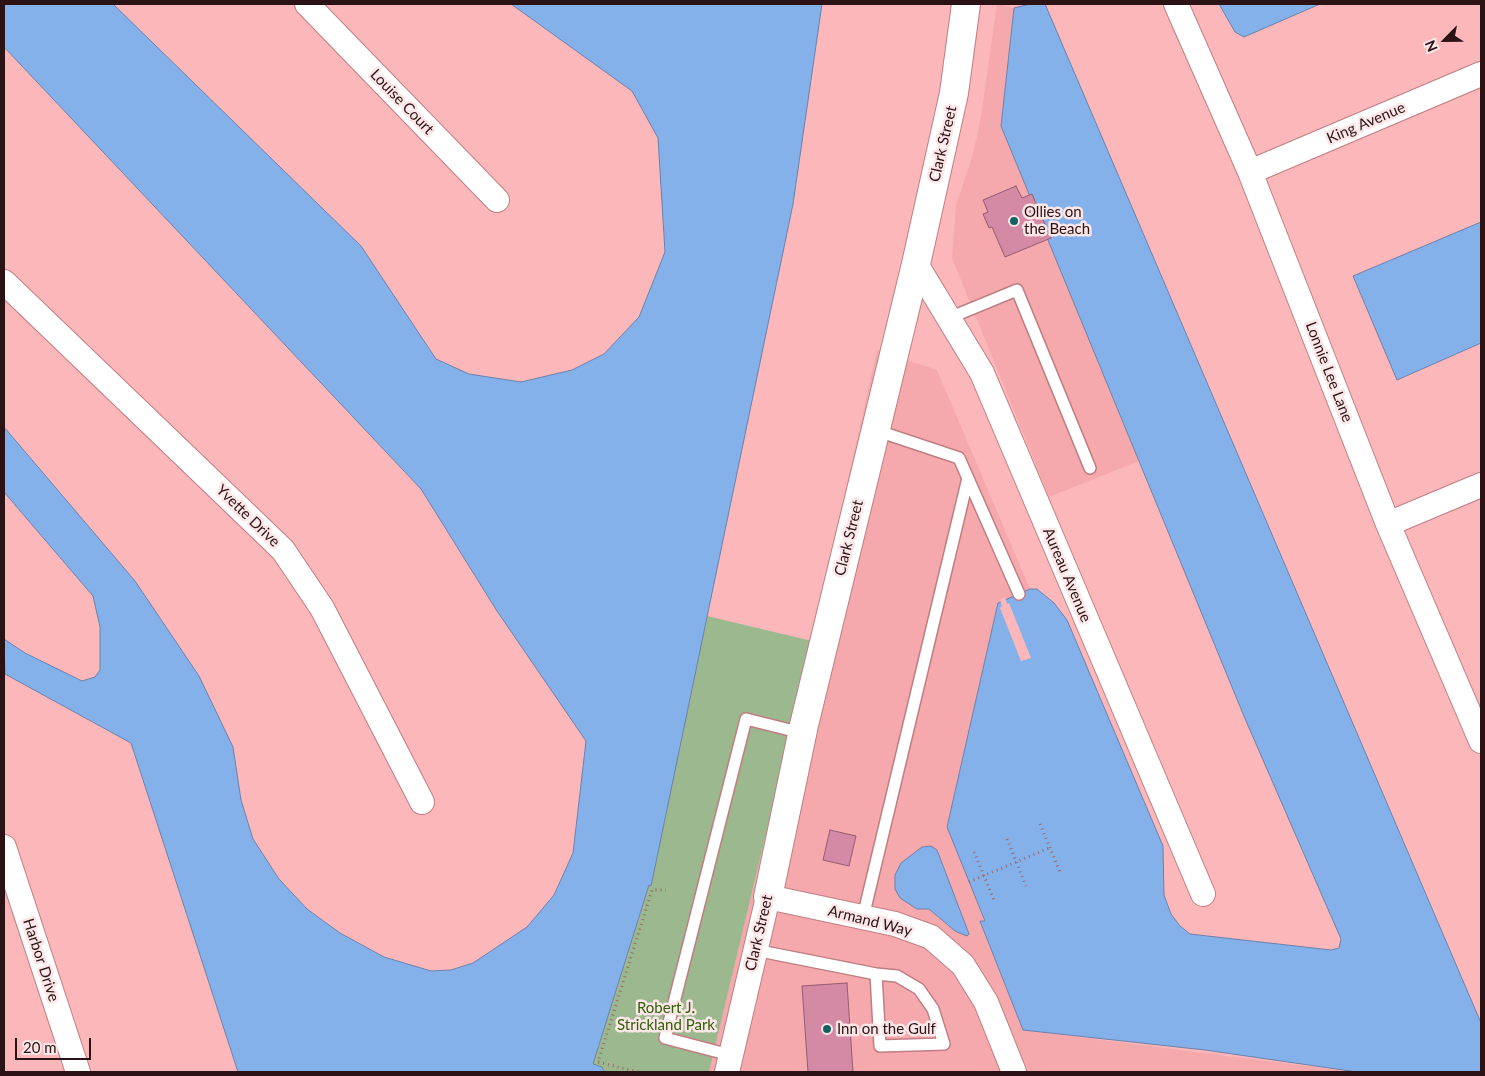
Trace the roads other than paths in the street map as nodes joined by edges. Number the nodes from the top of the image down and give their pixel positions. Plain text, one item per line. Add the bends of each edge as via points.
1 (307, 4) edge
2 (966, 4) edge
3 (1176, 4) edge
4 (1481, 74) edge
5 (1250, 172) junction
6 (497, 200) dead end
7 (916, 264) junction
8 (4, 282) edge
9 (949, 318) junction
10 (875, 430) junction
11 (1090, 468) dead end
12 (968, 478) junction
13 (1481, 485) edge
14 (1388, 524) junction
15 (1019, 594) dead end
16 (802, 733) junction
17 (1481, 741) edge
18 (422, 802) dead end
19 (4, 847) edge
20 (1203, 894) dead end
21 (768, 897) junction
22 (863, 917) junction
23 (755, 950) junction
24 (876, 974) junction
25 (729, 1064) edge
26 (78, 1072) edge
27 (1014, 1072) edge

1 - 6 street, Louise Court
2 - 7 street, Clark Street via 954,93
3 - 5 street, Lonnie Lee Lane
4 - 5 street, King Avenue
5 - 14 street, Lonnie Lee Lane
7 - 9 street, Aureau Avenue
7 - 10 street, Clark Street
8 - 18 street, Yvette Drive via 283,550 322,608
9 - 11 lane via 1016,290
9 - 20 street, Aureau Avenue via 982,373
10 - 12 lane via 959,458
10 - 16 street, Clark Street
12 - 15 lane
12 - 22 lane
13 - 14 street
14 - 17 street, Lonnie Lee Lane
16 - 21 street, Clark Street
16 - 25 lane via 746,719 665,1038
19 - 26 street, Harbor Drive
21 - 22 street, Armand Way
21 - 23 street, Clark Street
22 - 27 street, Armand Way via 895,924 931,938 963,965 986,1002
23 - 24 lane
23 - 25 street, Clark Street
24 - 24 lane via 880,1046 944,1044 933,1009 919,988 897,976

